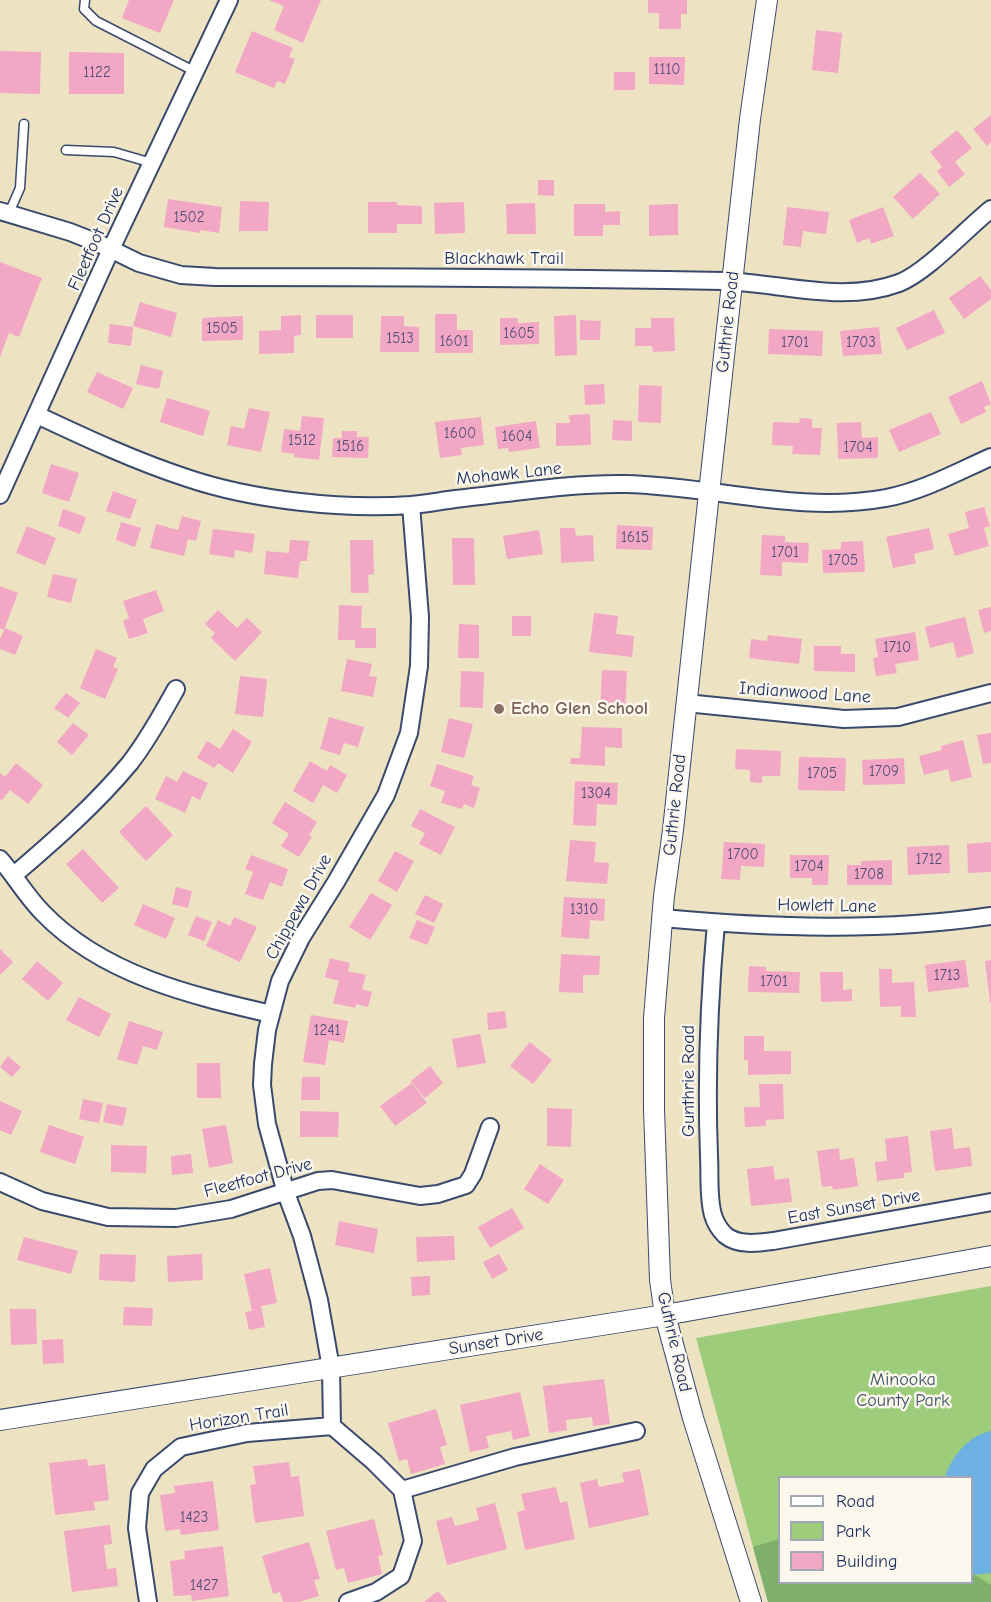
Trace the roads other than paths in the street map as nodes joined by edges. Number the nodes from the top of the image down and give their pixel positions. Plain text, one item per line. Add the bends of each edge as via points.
1 (85, 0) edge
2 (229, 0) edge
3 (767, 0) edge
4 (194, 72) junction
5 (24, 124) dead end
6 (66, 150) dead end
7 (152, 163) junction
8 (991, 209) edge
9 (5, 212) edge
10 (111, 249) junction
11 (732, 282) junction
12 (37, 415) junction
13 (991, 457) edge
14 (708, 492) junction
15 (0, 495) edge
16 (411, 505) junction
17 (176, 689) dead end
18 (991, 693) edge
19 (686, 703) junction
20 (0, 859) edge
21 (14, 875) junction
22 (991, 916) edge
23 (663, 918) junction
24 (716, 922) junction
25 (271, 1014) junction
26 (490, 1127) dead end
27 (1, 1185) edge
28 (286, 1193) junction
29 (991, 1202) edge
30 (726, 1235) joint
31 (991, 1256) edge
32 (665, 1315) junction
33 (331, 1368) junction
34 (0, 1420) edge
35 (332, 1426) junction
36 (636, 1431) dead end
37 (402, 1490) junction
38 (148, 1602) edge
39 (348, 1602) edge
40 (751, 1602) edge

1 - 4 lane via 84,9 96,21
2 - 4 street, Fleetfoot Drive
3 - 11 street, Guthrie Road
4 - 7 street, Fleetfoot Drive
5 - 9 lane via 20,188
6 - 7 lane via 114,152
7 - 10 street, Fleetfoot Drive
8 - 11 street, Blackhawk Trail via 928,264 901,282 844,294
9 - 10 street, Blackhawk Trail
10 - 11 street, Blackhawk Trail via 139,263 181,274 215,277
10 - 12 street, Fleetfoot Drive
11 - 14 street, Guthrie Road
12 - 15 street, Fleetfoot Drive
12 - 16 street, Mohawk Lane via 118,452 231,491 340,504
13 - 14 street, Mohawk Lane via 918,490 858,502 805,503
14 - 16 street, Mohawk Lane via 597,484
14 - 19 street, Guthrie Road
16 - 25 street, Chippewa Drive via 420,637 409,733 386,795 301,938 280,981
17 - 21 street via 131,762
18 - 19 street, Indianwood Lane via 898,717 855,718
19 - 23 street, Guthrie Road
20 - 21 street
21 - 25 street via 43,913 75,940 115,964 197,997
22 - 24 street, Howlett Lane via 839,928
23 - 24 street, Howlett Lane
23 - 32 street, Guthrie Road via 654,1018 654,1109 660,1280
24 - 30 street, Gunthrie Road via 708,1033 708,1139 712,1212
25 - 28 street, Chippewa Drive via 262,1086 267,1124
26 - 28 street, Fleetfoot Drive via 466,1185 420,1196 332,1179
27 - 28 street, Fleetfoot Drive via 42,1201 118,1218 176,1218 231,1209
28 - 33 street, Chippewa Drive via 319,1300
29 - 30 street, East Sunset Drive via 750,1244
31 - 32 street, Sunset Drive
32 - 33 street, Sunset Drive
32 - 40 street, Guthrie Road
33 - 34 street, Sunset Drive
33 - 35 street
35 - 37 street
35 - 38 street, Horizon Trail via 247,1434 181,1447 154,1469 140,1493 137,1528
36 - 37 street via 515,1457
37 - 39 street via 413,1541 401,1576 376,1592

